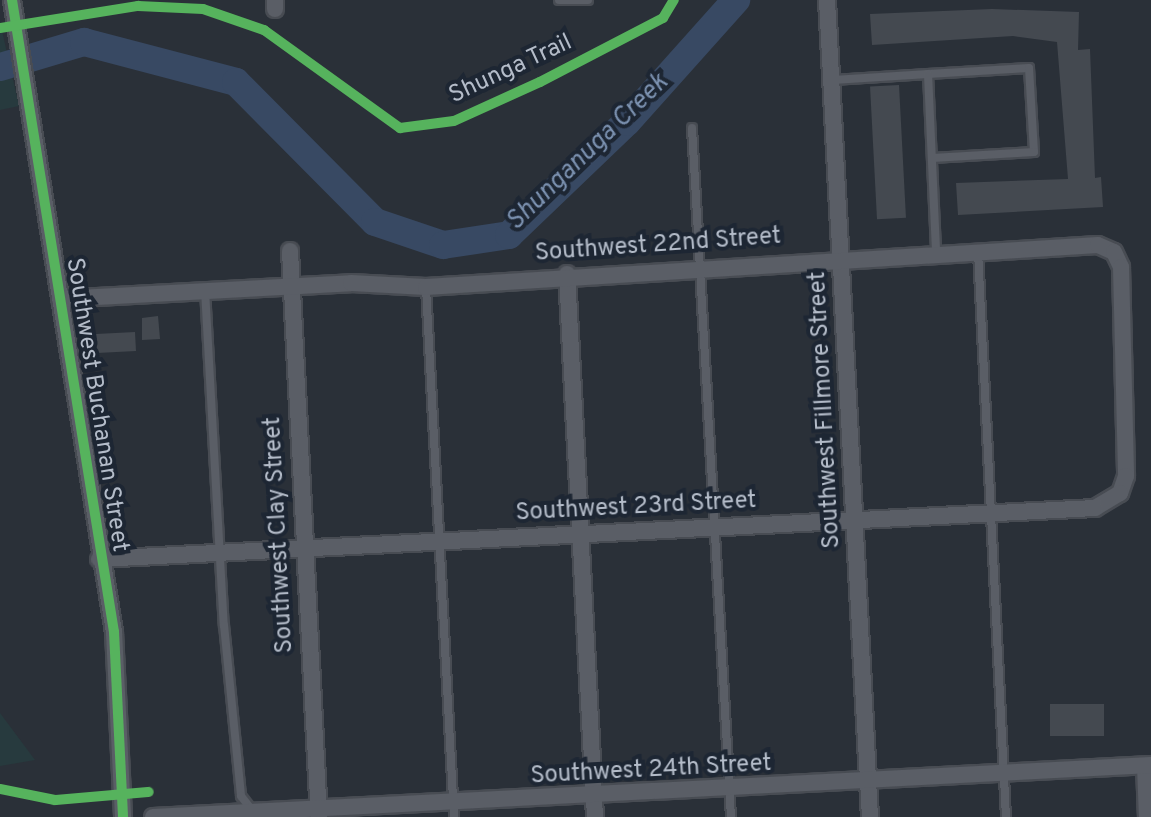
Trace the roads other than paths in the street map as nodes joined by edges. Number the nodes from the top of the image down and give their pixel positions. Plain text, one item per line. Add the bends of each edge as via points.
1 (559, 0) edge
2 (588, 0) edge
3 (827, 0) edge
4 (12, 1) edge
5 (928, 74) junction
6 (833, 80) junction
7 (692, 128) dead end
8 (932, 158) junction
9 (978, 250) junction
10 (290, 251) dead end
11 (936, 252) junction
12 (841, 259) junction
13 (704, 266) junction
14 (567, 274) junction
15 (291, 286) junction
16 (426, 287) junction
17 (205, 290) junction
18 (60, 299) junction
19 (1125, 444) joint
20 (995, 514) junction
21 (858, 520) junction
22 (715, 528) junction
23 (580, 535) junction
24 (443, 541) junction
25 (304, 550) junction
26 (218, 554) junction
27 (99, 559) junction
28 (1148, 766) edge
29 (1005, 772) junction
30 (869, 780) junction
31 (730, 792) junction
32 (594, 799) junction
33 (454, 811) edge
34 (319, 814) edge
35 (256, 816) edge
36 (123, 817) edge
37 (136, 817) edge
38 (153, 817) edge
39 (595, 817) edge
40 (731, 817) edge
41 (870, 817) edge
42 (1006, 817) edge
43 (1147, 817) edge

1 - 2 lane
3 - 6 street, Southwest Fillmore Street
4 - 18 street, Southwest Buchanan Street
5 - 6 lane
5 - 8 lane
5 - 8 lane via 1029,68 1034,152
6 - 12 street, Southwest Fillmore Street
7 - 13 lane
8 - 11 lane
9 - 11 street, Southwest 22nd Street
9 - 19 street, Southwest 22nd Street via 1098,245 1114,252 1121,267
9 - 20 lane
10 - 15 street, Southwest Clay Street
11 - 12 street, Southwest 22nd Street
12 - 13 street, Southwest 22nd Street
12 - 21 street, Southwest Fillmore Street
13 - 14 street, Southwest 22nd Street
13 - 22 lane
14 - 16 street, Southwest 22nd Street
14 - 23 street
15 - 16 street, Southwest 22nd Street
15 - 17 street, Southwest 22nd Street
15 - 25 street, Southwest Clay Street
16 - 24 lane
17 - 18 street, Southwest 22nd Street
17 - 26 lane
18 - 27 street, Southwest Buchanan Street
19 - 20 street, Southwest 23rd Street via 1126,476 1113,500 1095,508
20 - 21 street, Southwest 23rd Street
20 - 29 lane
21 - 22 street, Southwest 23rd Street
21 - 30 street, Southwest Fillmore Street
22 - 23 street, Southwest 23rd Street
22 - 31 lane
23 - 24 street, Southwest 23rd Street
23 - 32 street
24 - 25 street, Southwest 23rd Street
24 - 33 lane
25 - 26 street, Southwest 23rd Street
25 - 34 street, Southwest Clay Street
26 - 27 street, Southwest 23rd Street
26 - 35 lane via 241,796
27 - 36 street, Southwest Buchanan Street via 120,691
28 - 29 street, Southwest 24th Street
28 - 43 street
29 - 30 street, Southwest 24th Street
29 - 42 lane
30 - 31 street, Southwest 24th Street
30 - 41 street, Southwest Fillmore Street
31 - 32 street, Southwest 24th Street
31 - 40 lane
32 - 33 street, Southwest 24th Street
32 - 39 street
33 - 34 street, Southwest 24th Street
34 - 35 street, Southwest 24th Street
35 - 38 street, Southwest 24th Street
36 - 37 street

